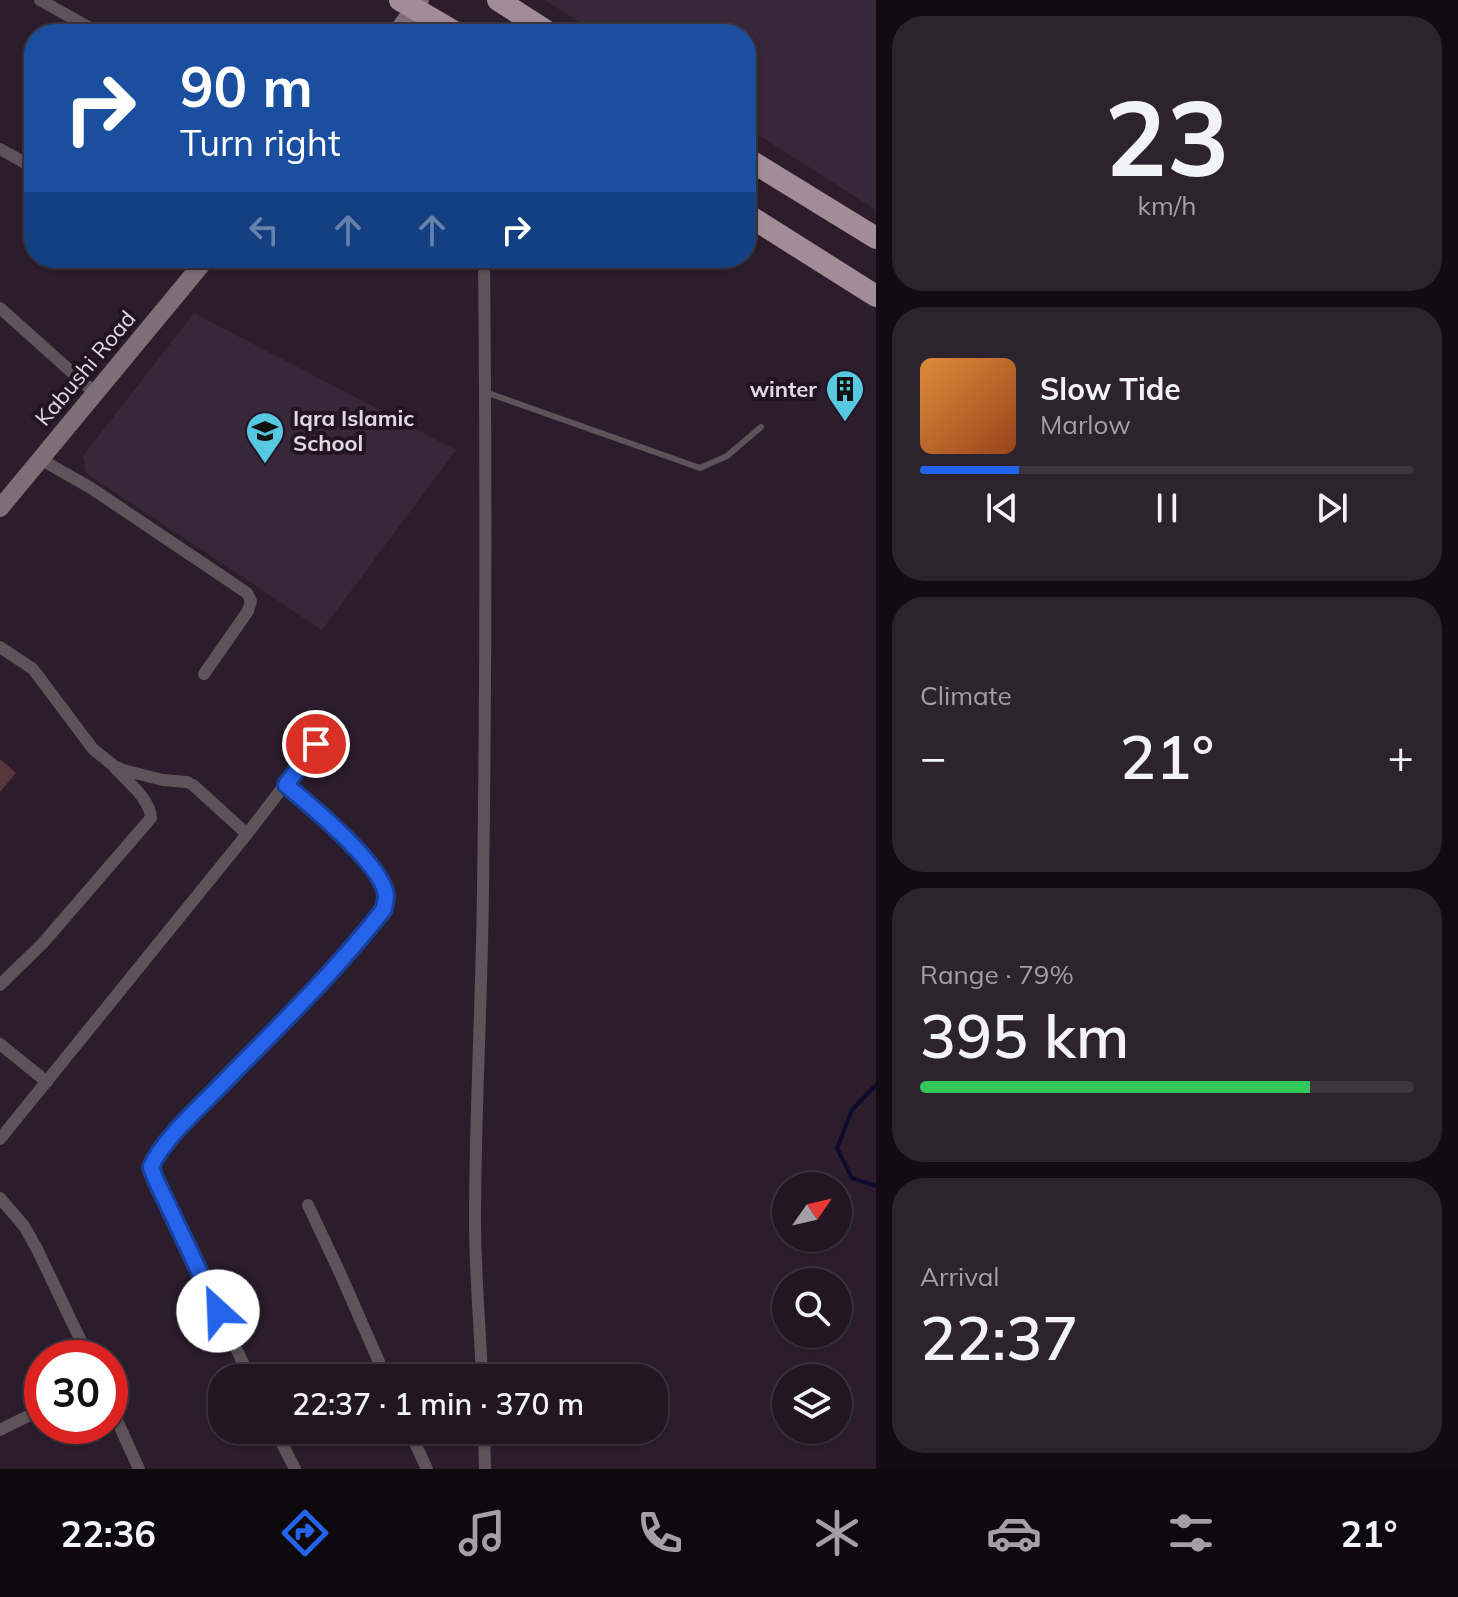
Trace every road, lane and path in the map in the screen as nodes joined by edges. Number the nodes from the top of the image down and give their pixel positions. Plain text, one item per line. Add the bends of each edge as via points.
1 (40, 0) edge
2 (498, 0) edge
3 (411, 3) edge
4 (83, 24) edge
5 (401, 24) edge
6 (443, 24) edge
7 (535, 24) edge
8 (0, 149) edge
9 (24, 162) edge
10 (756, 164) edge
11 (756, 220) edge
12 (876, 238) edge
13 (194, 268) edge
14 (484, 268) edge
15 (876, 296) edge
16 (0, 308) edge
17 (485, 392) junction
18 (95, 393) junction
19 (761, 427) dead end
20 (40, 459) junction
21 (0, 508) edge
22 (0, 647) edge
23 (204, 674) dead end
24 (316, 744) dead end
25 (114, 766) junction
26 (286, 785) junction
27 (247, 834) junction
28 (0, 985) edge
29 (0, 1044) edge
30 (47, 1082) junction
31 (0, 1139) edge
32 (0, 1198) edge
33 (308, 1205) dead end
34 (80, 1340) edge
35 (243, 1364) edge
36 (380, 1364) edge
37 (481, 1364) edge
38 (24, 1418) edge
39 (0, 1430) edge
40 (128, 1444) edge
41 (282, 1444) edge
42 (415, 1444) edge
43 (484, 1444) edge
44 (139, 1469) edge
45 (295, 1469) edge
46 (427, 1469) edge
47 (485, 1469) edge

1 - 4 street
2 - 7 highway
3 - 5 main road
3 - 6 highway
8 - 9 street
10 - 12 highway
11 - 15 highway
13 - 18 main road, Kabushi Road
14 - 17 street
16 - 18 street
17 - 19 lane via 700,468 727,456
17 - 37 street via 484,871 475,1224
18 - 20 main road, Kabushi Road
20 - 21 main road, Kabushi Road
20 - 23 street via 247,593 248,611
22 - 25 street via 33,669 93,749
24 - 26 street
25 - 27 street via 193,785
25 - 28 street via 144,800 151,818
26 - 27 street
26 - 35 street via 371,867 386,896 384,909 321,983 163,1147 151,1167
27 - 30 street
29 - 30 street
30 - 31 street
32 - 34 street via 24,1226
33 - 36 street
38 - 39 street
40 - 44 street
41 - 45 street
42 - 46 street
43 - 47 street

